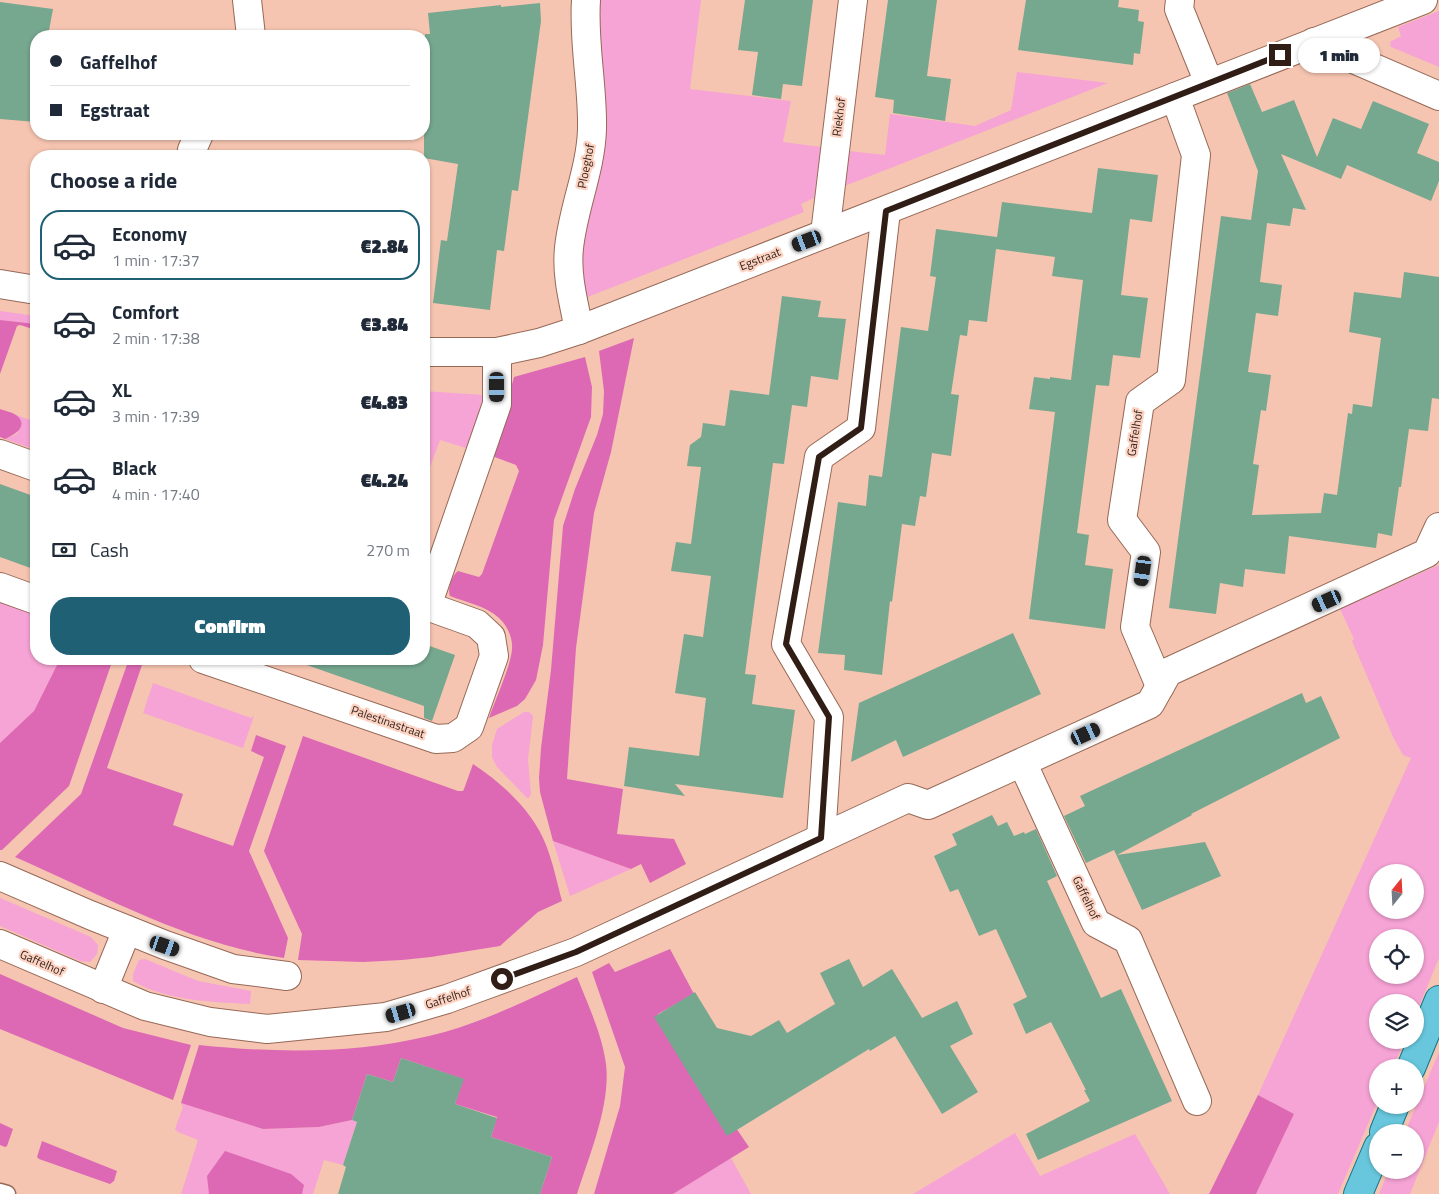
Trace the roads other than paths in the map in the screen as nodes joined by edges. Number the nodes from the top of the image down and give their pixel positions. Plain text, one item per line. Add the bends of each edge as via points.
1 (247, 0) edge
2 (586, 0) edge
3 (853, 0) edge
4 (1180, 0) edge
5 (1423, 0) edge
6 (250, 30) edge
7 (1314, 42) junction
8 (1209, 83) junction
9 (1439, 96) edge
10 (1175, 97) junction
11 (886, 211) junction
12 (825, 234) junction
13 (0, 284) edge
14 (30, 289) edge
15 (579, 330) junction
16 (430, 352) edge
17 (496, 352) junction
18 (0, 454) edge
19 (30, 465) edge
20 (1439, 527) edge
21 (0, 587) edge
22 (430, 591) edge
23 (30, 598) edge
24 (430, 607) edge
25 (220, 665) edge
26 (1160, 686) junction
27 (1023, 764) junction
28 (821, 838) junction
29 (0, 876) edge
30 (127, 930) junction
31 (0, 944) edge
32 (287, 976) dead end
33 (103, 989) junction
34 (1439, 1000) edge
35 (1415, 1059) edge
36 (1197, 1101) dead end
37 (1369, 1168) edge
38 (0, 1192) edge
39 (7, 1194) edge
40 (1358, 1194) edge

1 - 6 street
2 - 15 street, Ploeghof via 592,130 568,267
3 - 12 street, Riekhof
4 - 8 street via 1179,9
5 - 7 street, Egstraat
7 - 8 street, Egstraat
7 - 9 street
8 - 10 street, Egstraat
10 - 11 street, Egstraat
10 - 26 street, Gaffelhof via 1196,155 1171,380 1140,402 1122,520 1146,552 1135,627
11 - 12 street, Egstraat
11 - 28 street via 861,428 819,457 786,644 829,717
12 - 15 street, Egstraat
13 - 14 street
15 - 17 street, Egstraat
16 - 17 street, Egstraat
17 - 22 street, Palestinastraat via 497,404
18 - 19 street
20 - 26 street, Gaffelhof via 1427,553 1168,672
21 - 23 street
24 - 25 street, Palestinastraat via 477,624 492,637 494,656 468,727 453,738 436,739
26 - 27 street, Gaffelhof via 1150,704
27 - 28 street, Gaffelhof via 928,805 908,798
27 - 36 street, Gaffelhof via 1096,923 1128,940
28 - 33 street, Gaffelhof via 576,952 447,999 386,1017 267,1028 210,1022 145,1006
29 - 30 street
30 - 32 street via 233,969
30 - 33 street
31 - 33 street, Gaffelhof
34 - 35 main road
37 - 40 main road
38 - 39 lane

